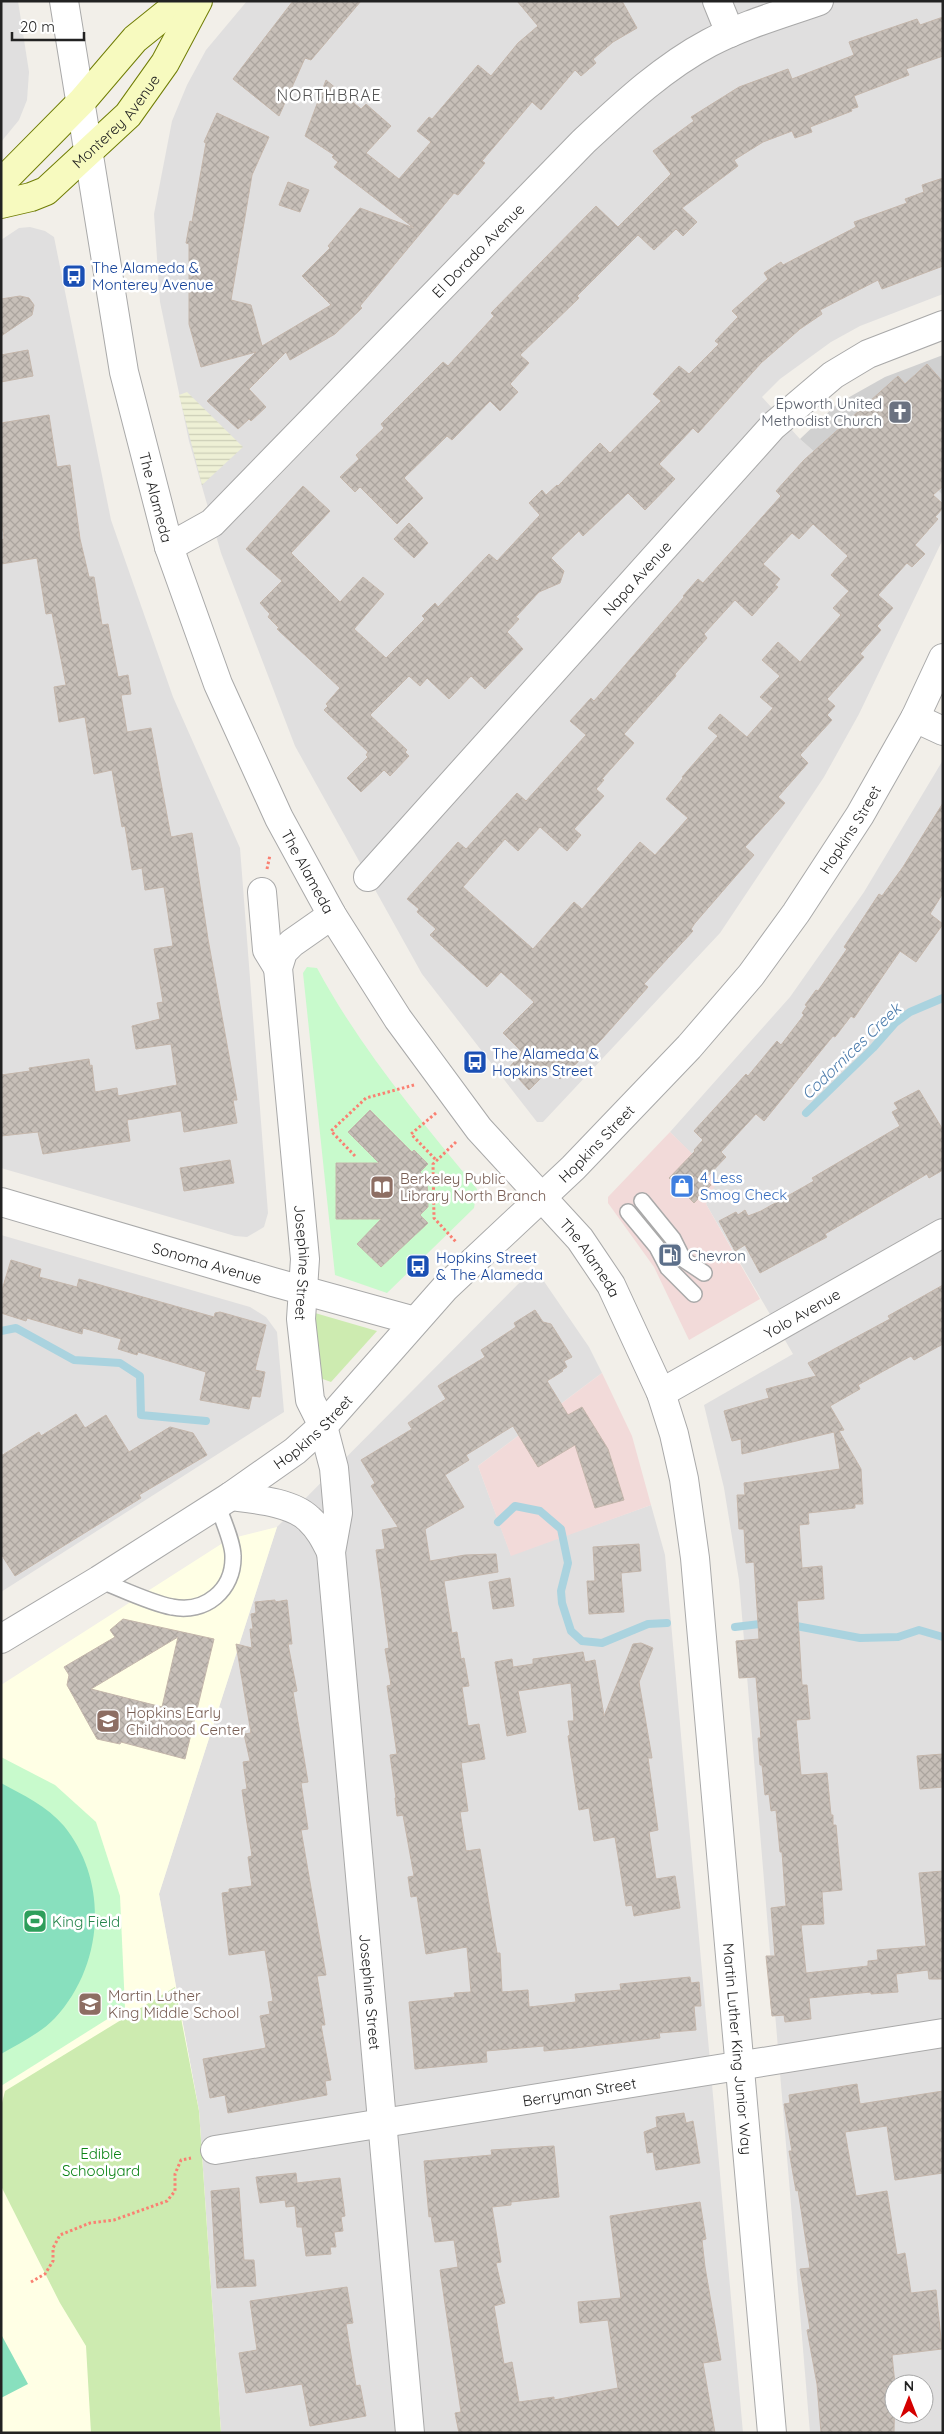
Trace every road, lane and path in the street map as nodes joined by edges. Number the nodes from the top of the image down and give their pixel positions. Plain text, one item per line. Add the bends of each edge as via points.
1 (64, 1) edge
2 (182, 1) edge
3 (198, 1) edge
4 (717, 1) edge
5 (819, 1) edge
6 (730, 33) junction
7 (82, 101) junction
8 (90, 152) junction
9 (1, 183) edge
10 (1, 204) edge
11 (943, 324) edge
12 (169, 546) junction
13 (943, 658) edge
14 (915, 718) junction
15 (943, 731) edge
16 (368, 877) dead end
17 (262, 892) dead end
18 (332, 915) junction
19 (278, 968) junction
20 (440, 1077) junction
21 (456, 1099) junction
22 (444, 1154) dead end
23 (355, 1156) dead end
24 (437, 1161) junction
25 (541, 1197) junction
26 (642, 1201) dead end
27 (1, 1202) edge
28 (628, 1212) dead end
29 (441, 1226) dead end
30 (943, 1233) edge
31 (704, 1273) dead end
32 (303, 1291) junction
33 (694, 1294) dead end
34 (414, 1321) junction
35 (661, 1393) junction
36 (323, 1426) junction
37 (224, 1500) junction
38 (331, 1552) junction
39 (99, 1580) junction
40 (1, 1639) edge
41 (704, 1666) joint
42 (943, 2033) edge
43 (739, 2066) junction
44 (382, 2124) junction
45 (205, 2154) joint
46 (31, 2282) dead end
47 (410, 2433) edge
48 (772, 2433) edge

1 - 7 street, The Alameda
2 - 7 main road via 135,39
3 - 8 main road, Monterey Avenue via 165,63 128,115
4 - 6 street
5 - 6 street, El Dorado Avenue
6 - 12 street, El Dorado Avenue via 678,63 629,100 583,142 212,523
7 - 8 street, The Alameda
7 - 9 main road
8 - 10 main road, Monterey Avenue via 46,191
8 - 12 street, The Alameda via 124,372
11 - 16 street, Napa Avenue via 868,354 833,375 773,426
12 - 18 street, The Alameda via 218,684 279,818
13 - 14 street, Hopkins Street
14 - 15 street
14 - 25 street, Hopkins Street via 860,815 796,913 750,975 689,1047
17 - 19 street, Josephine Street via 267,950
18 - 19 street via 292,943 283,952
18 - 20 street, The Alameda via 398,1019
19 - 32 street, Josephine Street via 304,1254
20 - 21 street, The Alameda
20 - 23 path via 366,1098 331,1131
21 - 24 path via 411,1134
21 - 25 street, The Alameda
22 - 24 path
24 - 29 path via 433,1164 434,1218
25 - 34 street, Hopkins Street
25 - 35 street, The Alameda via 580,1239 611,1285
26 - 31 lane via 673,1240 683,1260
27 - 32 street, Sonoma Avenue
28 - 33 lane via 657,1248 668,1268
30 - 35 street, Yolo Avenue
32 - 34 street, Sonoma Avenue
32 - 36 street, Josephine Street via 301,1319 310,1400
34 - 36 street, Hopkins Street
35 - 41 street, The Alameda via 684,1479 695,1558
36 - 37 street, Hopkins Street via 295,1451
36 - 38 street, Josephine Street via 334,1468 338,1513
37 - 38 street, Josephine Street via 285,1506 308,1518
37 - 39 street, Hopkins Street
37 - 39 lane via 233,1554 231,1572 221,1594 203,1606 172,1608
38 - 44 street, Josephine Street
39 - 40 street, Hopkins Street
41 - 43 street, Martin Luther King Junior Way
42 - 43 street, Berryman Street
43 - 44 street, Berryman Street
43 - 48 street, Martin Luther King Junior Way
44 - 45 street, Berryman Street
44 - 47 street, Josephine Street
45 - 46 path via 181,2160 175,2174 175,2190 167,2201 60,2235 53,2261 45,2274

